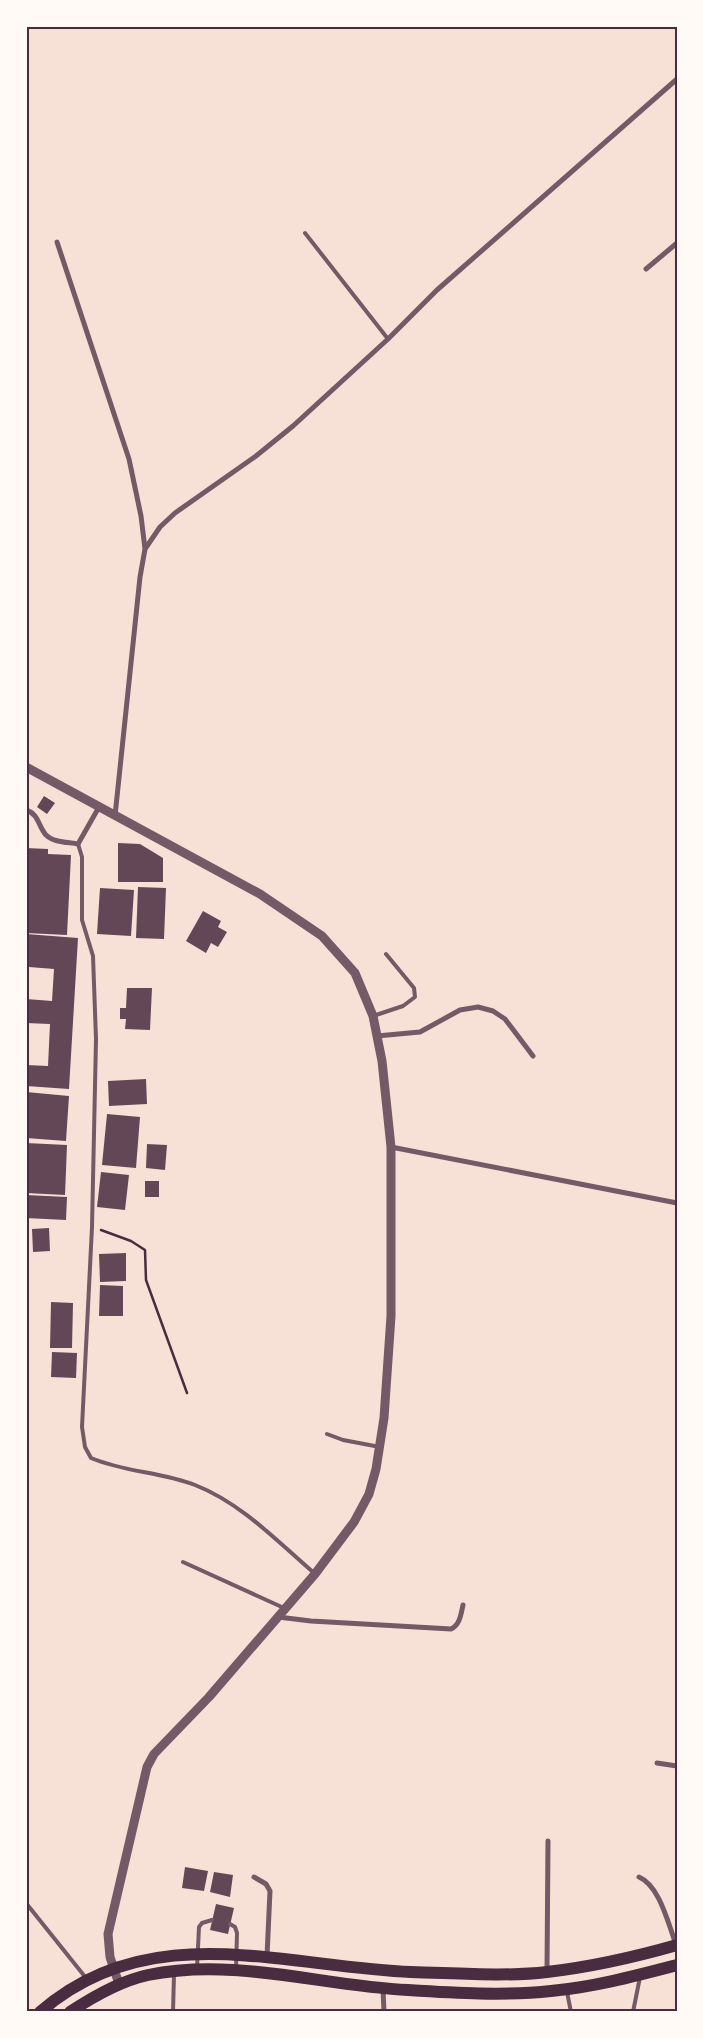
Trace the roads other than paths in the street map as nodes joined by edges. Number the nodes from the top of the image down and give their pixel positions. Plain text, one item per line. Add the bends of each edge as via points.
1 (677, 79) edge
2 (305, 233) dead end
3 (57, 242) dead end
4 (677, 243) edge
5 (646, 269) dead end
6 (388, 339) junction
7 (145, 549) junction
8 (26, 767) edge
9 (99, 807) junction
10 (26, 810) edge
11 (115, 817) junction
12 (78, 844) junction
13 (386, 954) dead end
14 (373, 1016) junction
15 (377, 1036) junction
16 (533, 1056) dead end
17 (390, 1146) junction
18 (677, 1203) edge
19 (327, 1434) dead end
20 (380, 1448) junction
21 (183, 1562) dead end
22 (315, 1574) junction
23 (463, 1605) dead end
24 (286, 1608) junction
25 (278, 1617) junction
26 (657, 1763) dead end
27 (677, 1766) edge
28 (548, 1841) dead end
29 (254, 1877) dead end
30 (640, 1877) dead end
31 (26, 1903) edge
32 (212, 1920) dead end
33 (230, 1924) dead end
34 (676, 1945) edge
35 (197, 1953) junction
36 (236, 1954) junction
37 (267, 1956) junction
38 (677, 1965) edge
39 (113, 1968) junction
40 (197, 1970) junction
41 (236, 1971) junction
42 (174, 1972) junction
43 (547, 1972) junction
44 (640, 1975) junction
45 (88, 1980) junction
46 (120, 1984) junction
47 (383, 1988) junction
48 (566, 1990) junction
49 (40, 2012) edge
50 (70, 2012) edge
51 (173, 2012) edge
52 (384, 2012) edge
53 (571, 2012) edge
54 (633, 2012) edge

1 - 6 street via 437,290
2 - 6 lane
3 - 7 street via 129,459
4 - 5 street
6 - 7 street via 286,432 175,512
7 - 11 street
8 - 9 street
9 - 11 street
9 - 12 street
10 - 12 street via 37,817 46,835 54,840
11 - 14 street via 260,894 322,936 355,973
12 - 22 lane via 82,856 82,920 93,956 96,1040 92,1227 82,1427 85,1447 91,1458 108,1466 193,1484 217,1495 241,1510
13 - 14 lane via 414,988 415,997 403,1006
14 - 15 street
15 - 16 street via 420,1032 460,1010 478,1007 505,1019
15 - 17 street
17 - 18 street
17 - 20 street via 391,1316
19 - 20 lane
20 - 22 street via 369,1494 354,1522
21 - 24 lane
22 - 24 street
23 - 25 street via 459,1621 451,1629
24 - 25 street
25 - 39 street via 209,1697 154,1754 147,1767 108,1934
26 - 27 street
28 - 43 street
29 - 37 street via 266,1884 270,1891
30 - 34 street via 648,1880 654,1890
31 - 45 lane
32 - 35 lane via 200,1927
33 - 36 lane via 237,1932
34 - 43 highway
35 - 36 highway
35 - 39 highway
35 - 40 lane
36 - 37 highway
36 - 41 lane
37 - 43 highway via 410,1972
38 - 44 highway
39 - 45 highway
39 - 46 street
40 - 41 highway
40 - 42 highway
41 - 47 highway
42 - 46 highway via 148,1975
42 - 51 lane
44 - 48 highway
44 - 54 lane
45 - 49 highway
46 - 50 highway
47 - 48 highway via 512,1993
47 - 52 street
48 - 53 lane

